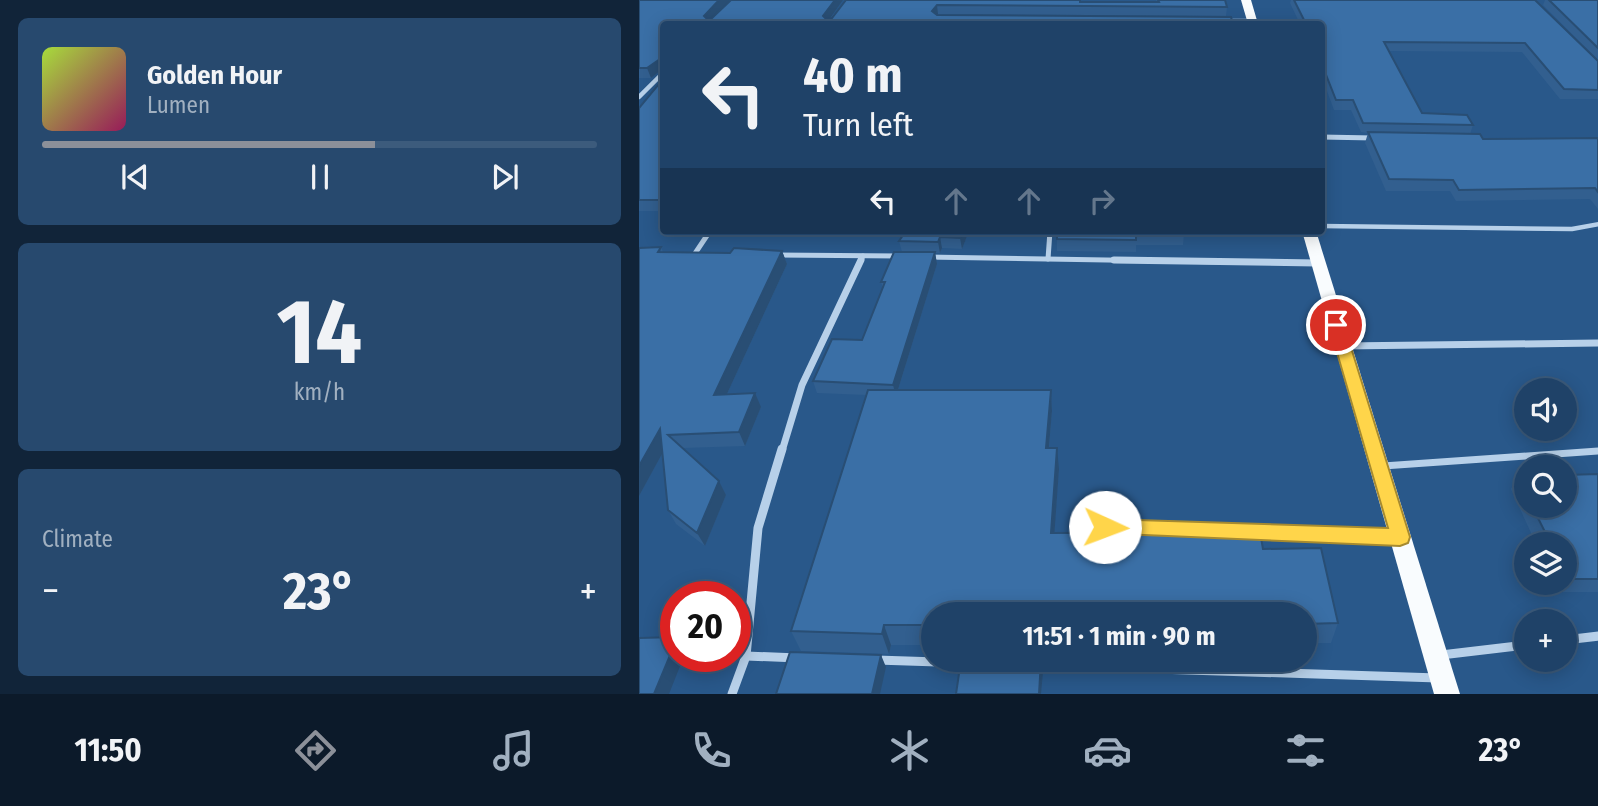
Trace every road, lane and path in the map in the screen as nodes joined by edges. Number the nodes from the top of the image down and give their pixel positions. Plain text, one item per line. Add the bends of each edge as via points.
1 (1246, 0) edge
2 (1211, 20) edge
3 (1225, 21) edge
4 (1251, 21) edge
5 (660, 76) edge
6 (639, 97) edge
7 (1325, 137) edge
8 (1377, 138) edge
9 (1598, 224) edge
10 (1325, 226) edge
11 (707, 235) edge
12 (1050, 235) edge
13 (1310, 235) edge
14 (707, 255) edge
15 (772, 255) edge
16 (863, 256) junction
17 (903, 257) edge
18 (916, 257) edge
19 (1048, 259) junction
20 (1317, 263) junction
21 (1598, 343) edge
22 (1343, 346) junction
23 (1598, 451) edge
24 (1379, 466) junction
25 (1105, 527) dead end
26 (1400, 537) junction
27 (751, 603) edge
28 (1598, 636) edge
29 (1577, 639) edge
30 (1514, 646) edge
31 (751, 656) edge
32 (1436, 656) junction
33 (815, 659) edge
34 (857, 660) edge
35 (921, 662) edge
36 (740, 672) edge
37 (1164, 672) edge
38 (1445, 686) edge
39 (732, 694) edge

1 - 4 main road
2 - 3 street
5 - 6 street
7 - 8 street
9 - 10 lane via 1572,229
11 - 14 street via 694,255
12 - 19 street
13 - 20 main road
15 - 16 street
16 - 17 street
16 - 27 street via 802,386 758,528
18 - 19 street
19 - 20 street
20 - 22 main road
21 - 22 street
22 - 24 main road
23 - 24 lane
24 - 26 main road
25 - 26 lane
26 - 32 main road
28 - 29 street
30 - 32 street
31 - 33 street
32 - 38 main road
34 - 35 street
36 - 39 street
37 - 38 street

